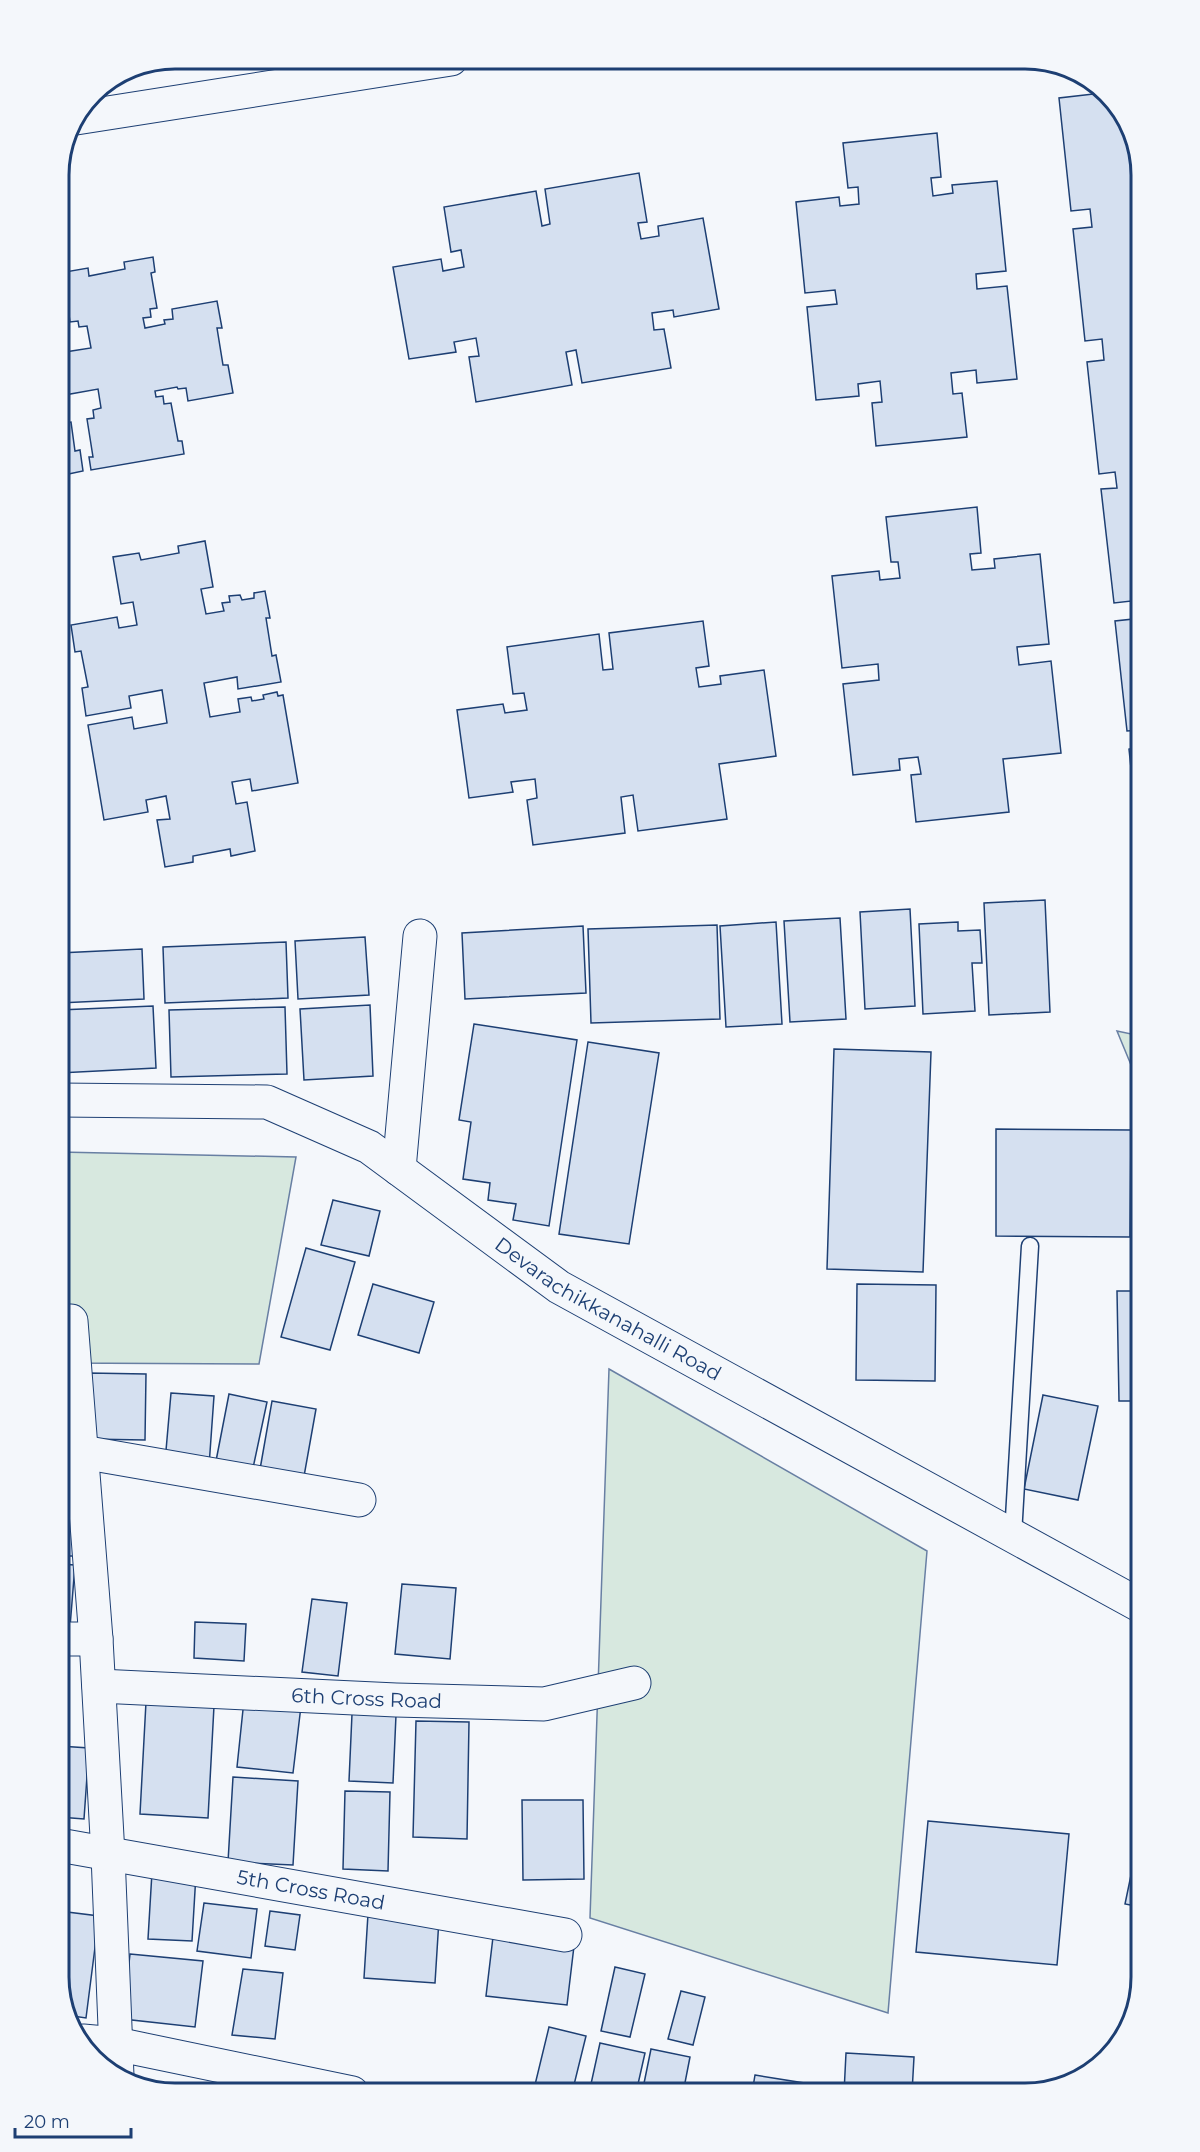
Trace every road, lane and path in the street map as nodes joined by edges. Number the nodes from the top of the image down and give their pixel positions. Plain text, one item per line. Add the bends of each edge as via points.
1 (386, 69) edge
2 (88, 115) edge
3 (420, 936) dead end
4 (69, 1100) edge
5 (399, 1169) junction
6 (1030, 1246) dead end
7 (71, 1321) dead end
8 (70, 1452) edge
9 (359, 1500) dead end
10 (1013, 1535) junction
11 (1131, 1600) edge
12 (69, 1639) edge
13 (96, 1639) junction
14 (634, 1683) dead end
15 (99, 1686) junction
16 (69, 1847) edge
17 (108, 1855) junction
18 (564, 1935) dead end
19 (98, 2050) edge
20 (116, 2060) edge
21 (280, 2083) edge

1 - 2 street
3 - 5 street
4 - 5 street, Devarachikkanahalli Road via 267,1102 369,1147
5 - 10 street, Devarachikkanahalli Road via 559,1287
6 - 10 lane
7 - 8 street
8 - 9 street
8 - 13 street
10 - 11 street, Devarachikkanahalli Road
12 - 13 street
13 - 15 street
14 - 15 street, 6th Cross Road via 544,1704
15 - 17 street
16 - 17 street, 5th Cross Road
17 - 18 street, 5th Cross Road
17 - 20 street
19 - 20 street
20 - 21 street

